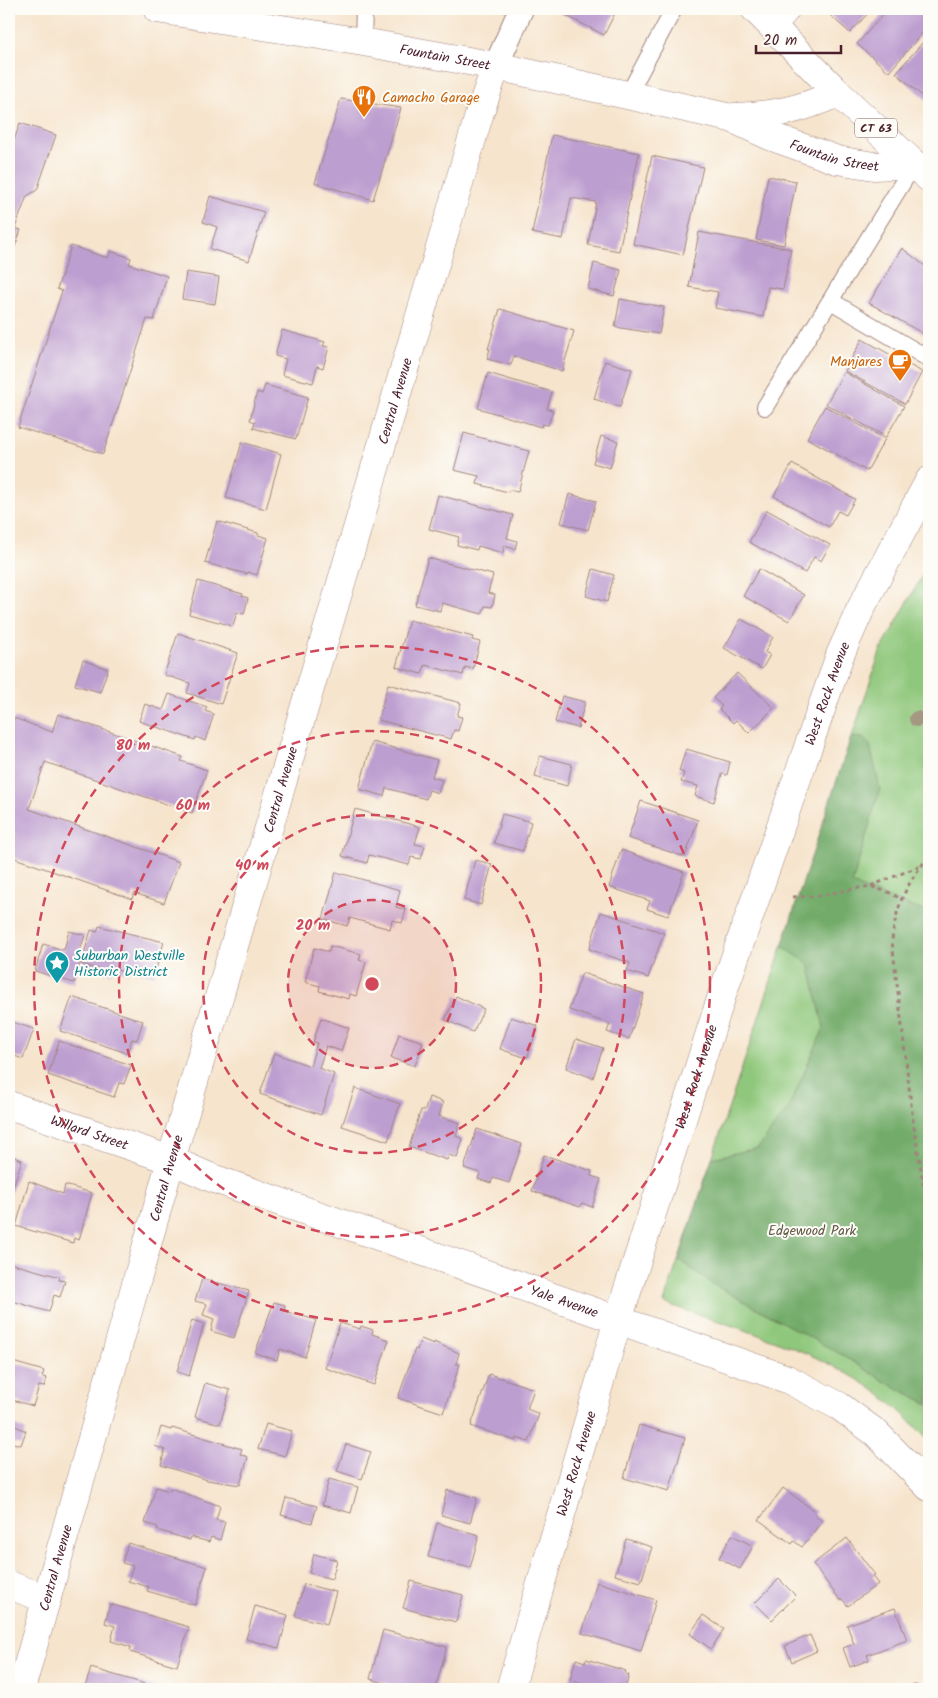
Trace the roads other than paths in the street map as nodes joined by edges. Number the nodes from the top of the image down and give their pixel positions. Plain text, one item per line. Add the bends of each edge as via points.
1 (157, 9) edge
2 (364, 9) edge
3 (521, 9) edge
4 (674, 9) edge
5 (188, 11) edge
6 (771, 14) edge
7 (363, 42) junction
8 (496, 66) junction
9 (838, 93) junction
10 (628, 95) junction
11 (732, 118) junction
12 (922, 171) edge
13 (831, 301) junction
14 (929, 359) edge
15 (765, 407) dead end
16 (929, 482) edge
17 (9, 1105) edge
18 (171, 1160) junction
19 (618, 1320) junction
20 (929, 1487) edge
21 (9, 1585) edge
22 (47, 1599) junction
23 (20, 1689) edge
24 (510, 1689) edge

1 - 5 street, Fountain Street
2 - 7 lane
3 - 8 street, Central Avenue
4 - 10 lane
5 - 7 street, Fountain Street
6 - 9 street, CT 63
7 - 8 street, Fountain Street
8 - 10 street, Fountain Street
8 - 18 street, Central Avenue
9 - 11 street, Fountain Street via 803,108
9 - 12 street, CT 63
10 - 11 street, Fountain Street
11 - 12 street, Fountain Street via 770,136 838,160
12 - 13 lane
13 - 14 lane
13 - 15 lane
16 - 19 street, West Rock Avenue via 840,654 723,992
17 - 18 street, Willard Street
18 - 19 street, Yale Avenue via 212,1178
18 - 22 street, Central Avenue
19 - 20 street, Yale Avenue via 787,1378 839,1406 876,1433
19 - 24 street, West Rock Avenue
21 - 22 street
22 - 23 street, Central Avenue

